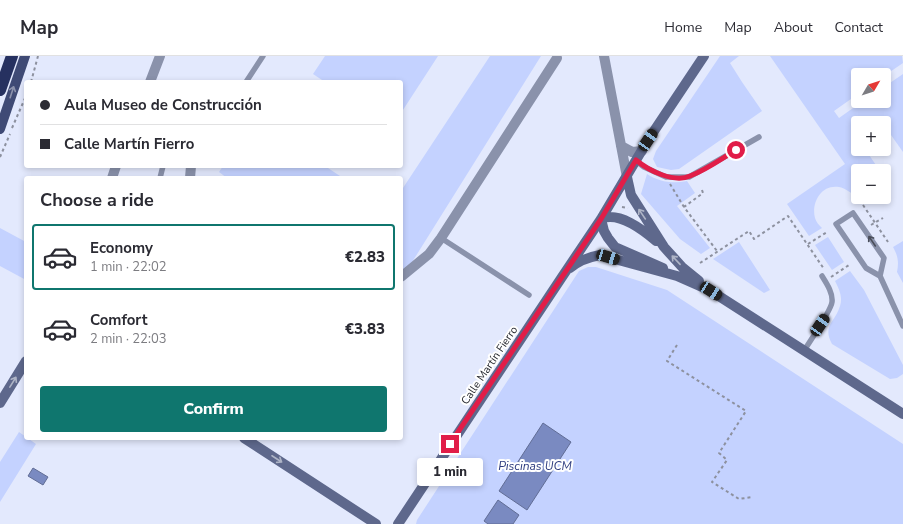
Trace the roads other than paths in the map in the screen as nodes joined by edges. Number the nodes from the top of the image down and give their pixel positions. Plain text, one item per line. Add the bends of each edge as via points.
1 (25, 56) edge
2 (160, 56) edge
3 (263, 56) edge
4 (604, 56) edge
5 (704, 56) edge
6 (12, 57) edge
7 (559, 57) edge
8 (151, 80) edge
9 (247, 80) edge
10 (0, 90) edge
11 (0, 128) edge
12 (759, 137) dead end
13 (621, 146) junction
14 (642, 151) junction
15 (636, 160) junction
16 (627, 177) junction
17 (601, 219) junction
18 (441, 238) junction
19 (664, 247) junction
20 (403, 275) edge
21 (677, 276) junction
22 (822, 276) dead end
23 (880, 276) junction
24 (562, 277) junction
25 (711, 291) junction
26 (529, 295) dead end
27 (903, 326) edge
28 (804, 351) junction
29 (24, 365) edge
30 (0, 402) edge
31 (902, 410) edge
32 (247, 440) edge
33 (376, 524) edge
34 (398, 524) edge

11 -> 1 main road
2 - 8 street
3 - 9 lane
4 - 13 street
5 - 14 main road, Calle Martín Fierro
6 - 10 highway
7 - 18 street
12 - 15 lane via 689,177 666,177 644,167
13 - 14 street via 632,152
13 - 16 street
14 - 15 main road, Calle Martín Fierro
15 - 16 main road, Calle Martín Fierro
16 - 17 main road, Calle Martín Fierro
19 -> 16 main road via 630,195
17 - 19 main road via 612,217 630,222
17 - 21 main road via 604,231 615,247
17 - 24 main road, Calle Martín Fierro
18 - 20 street via 429,254
18 - 26 lane
25 -> 19 main road via 683,268
21 - 24 main road via 600,255 591,256 580,262
21 - 25 main road
22 - 28 lane via 830,289 832,302
23 -> 23 lane via 884,258 853,213 836,224 866,268
23 - 27 lane
24 - 34 main road, Calle Martín Fierro
25 - 28 main road
28 - 31 main road
30 -> 29 main road
32 -> 33 main road

